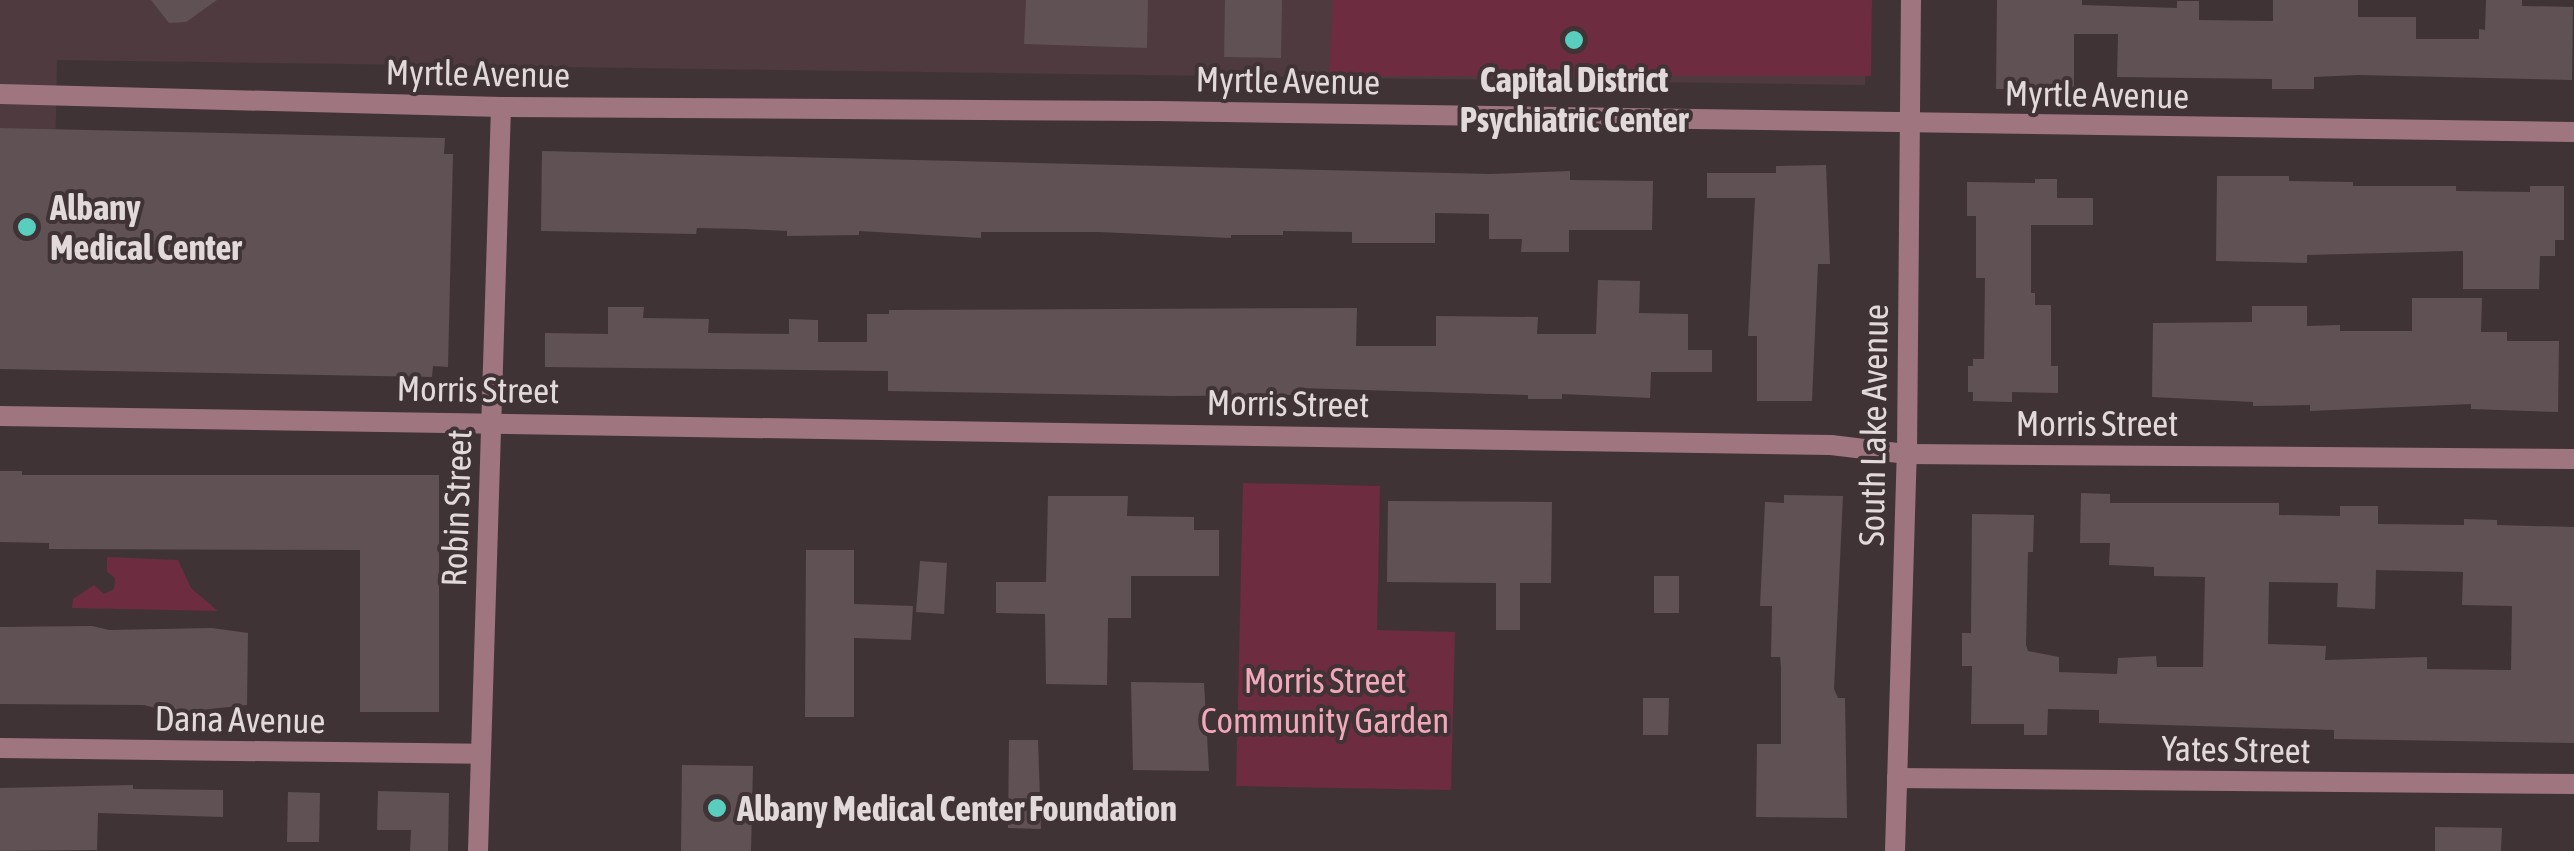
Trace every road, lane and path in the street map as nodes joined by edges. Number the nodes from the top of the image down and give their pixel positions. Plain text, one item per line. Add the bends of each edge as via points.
1 (1911, 0) edge
2 (0, 94) edge
3 (501, 107) junction
4 (1907, 124) junction
5 (2574, 132) edge
6 (0, 416) edge
7 (491, 421) junction
8 (1907, 454) junction
9 (2574, 459) edge
10 (0, 748) edge
11 (480, 754) junction
12 (1897, 778) junction
13 (2574, 784) edge
14 (478, 851) edge
15 (1895, 851) edge

1 - 4 street, South Lake Avenue
2 - 3 street, Myrtle Avenue
3 - 4 street, Myrtle Avenue
3 - 7 street, Robin Street
4 - 5 street, Myrtle Avenue
4 - 8 street, South Lake Avenue
6 - 7 street, Morris Street
7 - 8 street, Morris Street via 1831,445
7 - 11 street, Robin Street
8 - 9 street, Morris Street
8 - 12 street, South Lake Avenue
10 - 11 street, Dana Avenue
11 - 14 street, Robin Street
12 - 13 street, Yates Street
12 - 15 street, South Lake Avenue

